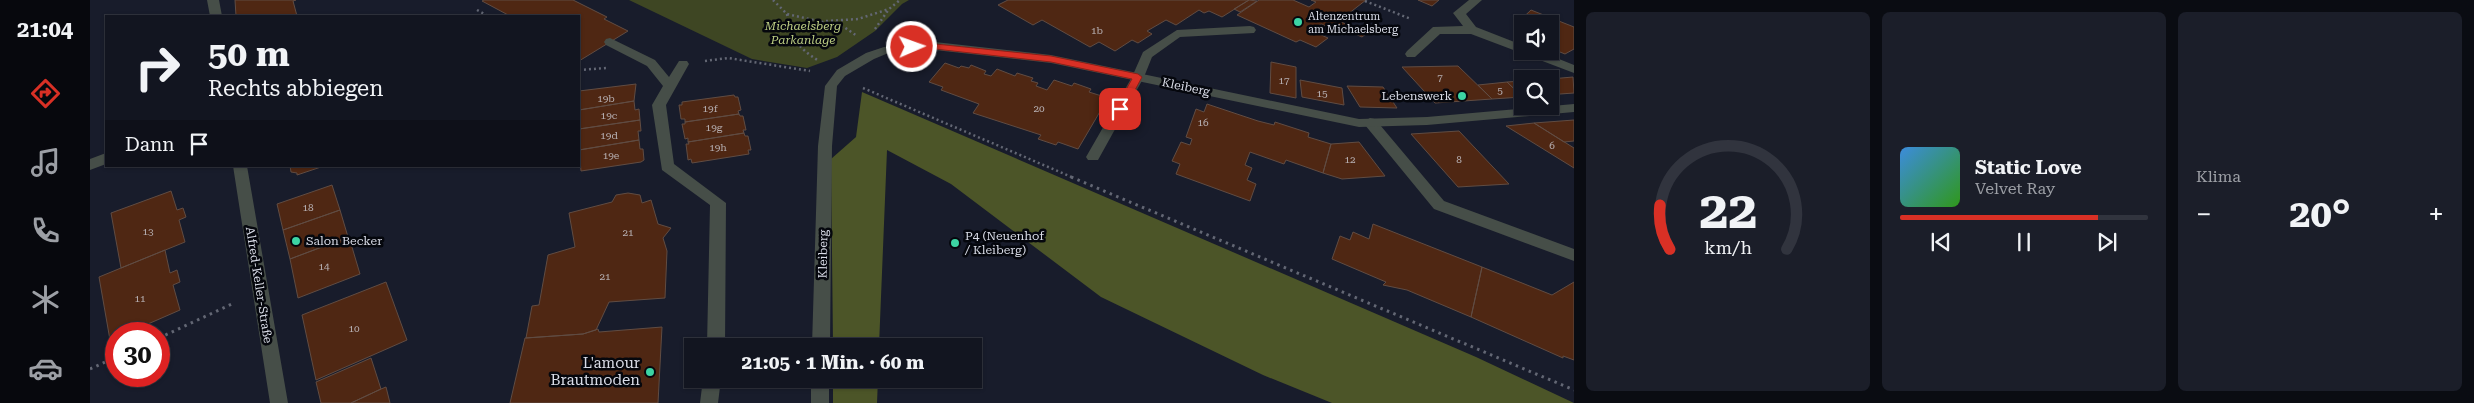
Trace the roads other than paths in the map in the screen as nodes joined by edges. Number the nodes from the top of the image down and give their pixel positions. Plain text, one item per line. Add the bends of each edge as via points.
1 (213, 0) edge
2 (1476, 0) edge
3 (216, 15) edge
4 (1250, 30) dead end
5 (1472, 30) junction
6 (610, 42) dead end
7 (1514, 47) edge
8 (1411, 54) dead end
9 (1550, 60) edge
10 (682, 64) road end
11 (1574, 69) edge
12 (1138, 77) junction
13 (670, 86) junction
14 (1574, 108) edge
15 (1370, 122) junction
16 (1093, 157) dead end
17 (105, 158) edge
18 (90, 165) edge
19 (240, 167) edge
20 (1574, 255) edge
21 (716, 338) edge
22 (821, 338) edge
23 (711, 388) edge
24 (820, 388) edge
25 (279, 403) edge
26 (709, 403) edge
27 (820, 403) edge

1 - 3 street
2 - 5 street via 1459,13
4 - 12 street via 1178,34 1147,55
5 - 7 street
5 - 8 street via 1437,30
6 - 13 street via 651,63
9 - 11 street
10 - 13 street
12 - 15 street, Kleiberg via 1359,123
12 - 16 street
12 - 22 street, Kleiberg via 1051,59 926,45 867,50 831,86 825,146
13 - 21 street via 659,105 667,166 718,202
14 - 15 street, Kleiberg via 1427,121
15 - 20 street via 1439,205
17 - 18 street
19 - 25 street, Alfred-Keller-Straße
23 - 26 street
24 - 27 street

